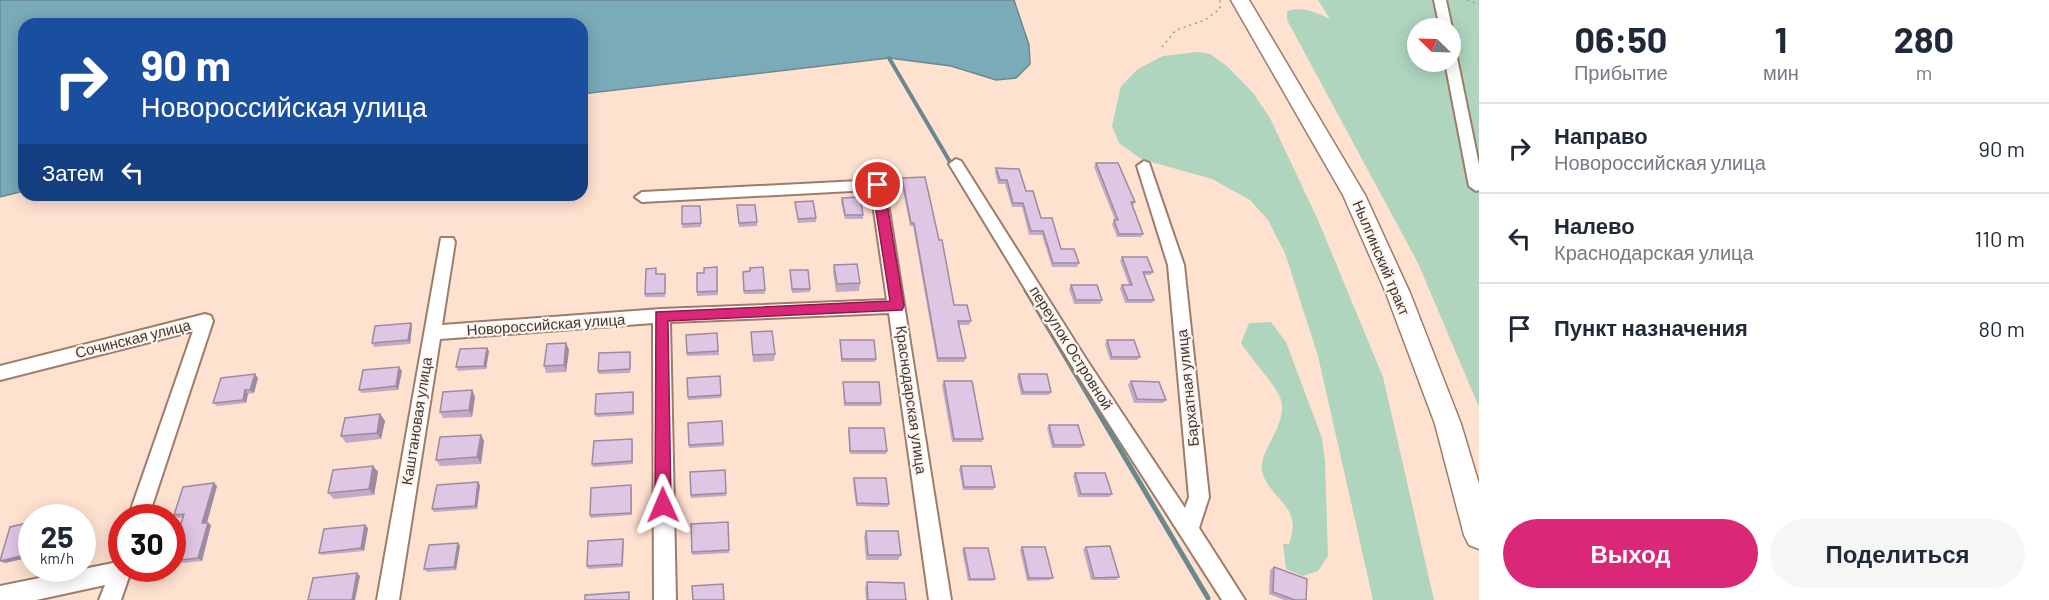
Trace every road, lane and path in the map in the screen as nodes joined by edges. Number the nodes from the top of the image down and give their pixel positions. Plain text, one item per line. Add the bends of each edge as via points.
1 (1220, 0) edge
2 (1240, 0) edge
3 (1440, 0) edge
4 (1467, 0) edge
5 (1479, 4) edge
6 (1444, 18) edge
7 (1162, 47) dead end
8 (1454, 72) edge
9 (956, 164) dead end
10 (1144, 166) dead end
11 (1476, 186) dead end
12 (642, 197) dead end
13 (447, 242) dead end
14 (897, 306) junction
15 (661, 316) junction
16 (432, 333) junction
17 (0, 373) edge
18 (143, 504) edge
19 (1188, 530) junction
20 (1479, 535) edge
21 (108, 572) edge
22 (116, 582) edge
23 (0, 597) edge
24 (110, 600) edge
25 (388, 600) edge
26 (664, 600) edge
27 (940, 600) edge
28 (1234, 600) edge

1 - 7 path via 1220,9 1205,20 1176,30
2 - 20 main road, Нылгинский тракт via 1354,195 1384,261 1448,424
3 - 6 street
4 - 5 path
8 - 11 street
9 - 19 street, переулок Островной
10 - 19 street, Бархатная улица via 1176,265 1199,497
12 - 14 street, Краснодарская улица via 878,185
13 - 16 street, Каштановая улица
14 - 15 street, Новороссийская улица
14 - 27 street, Краснодарская улица
15 - 16 street, Новороссийская улица
15 - 26 street
16 - 25 street, Каштановая улица
17 - 18 street, Сочинская улица via 205,321
19 - 28 street
21 - 23 street
22 - 24 street

